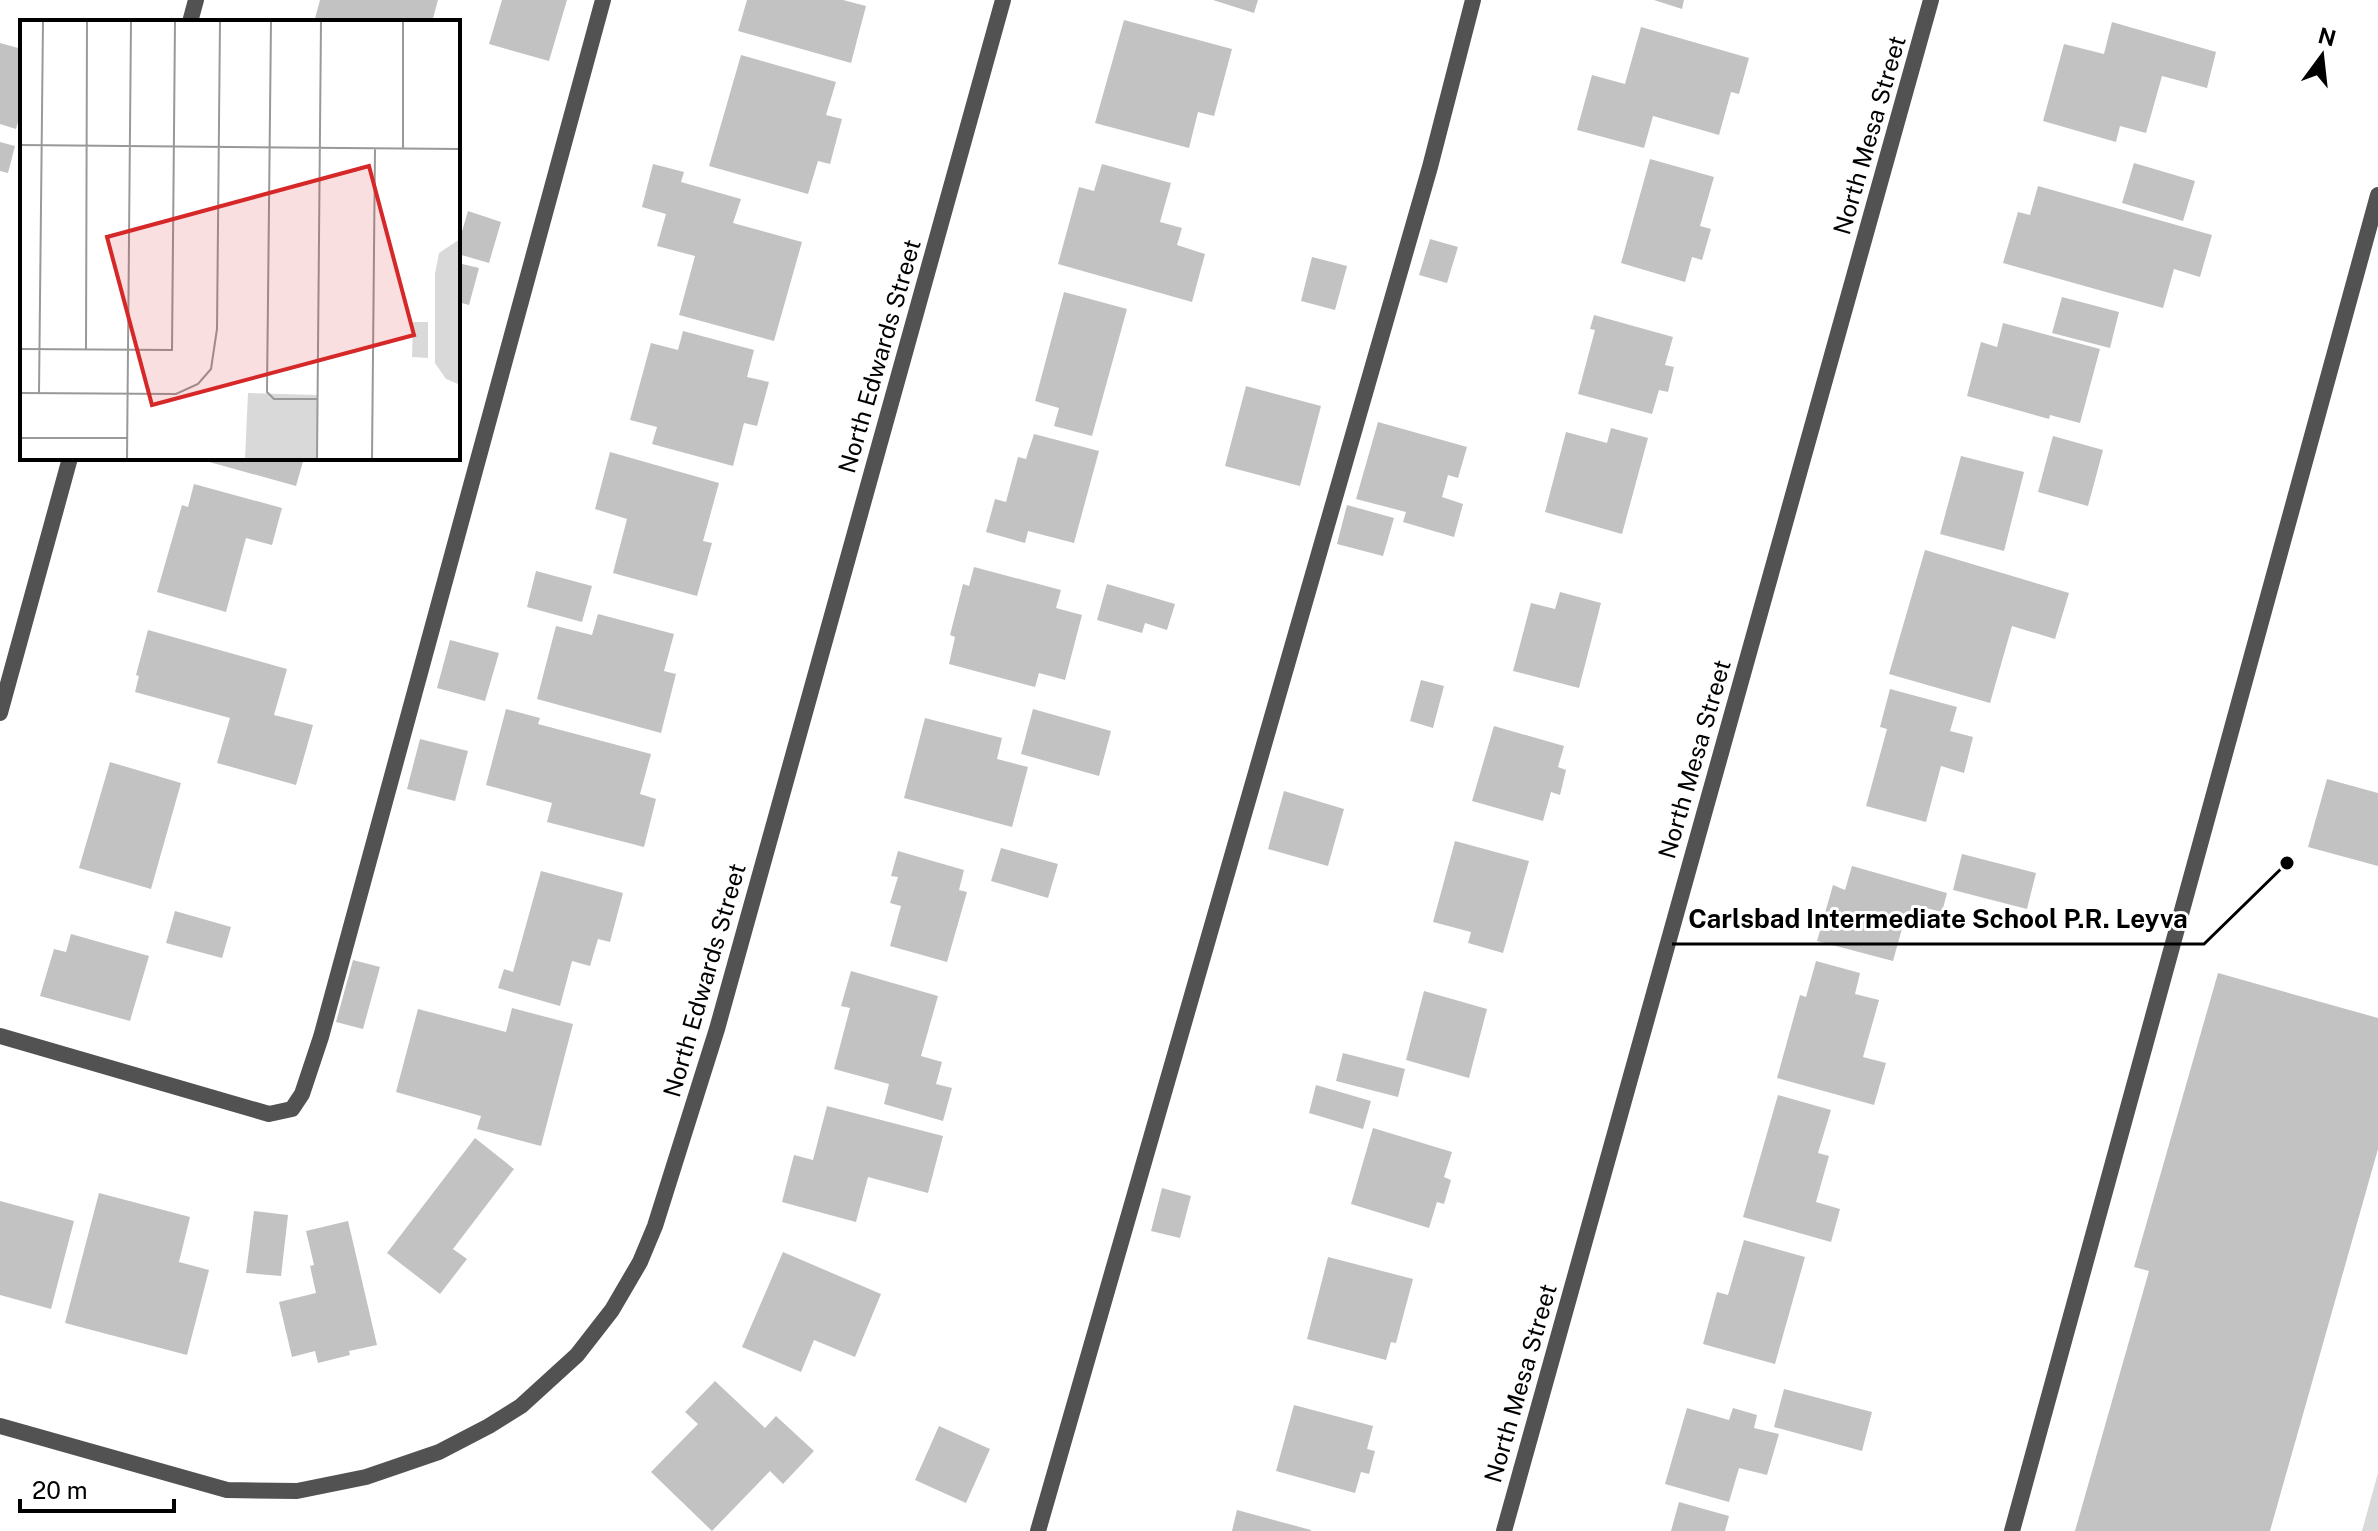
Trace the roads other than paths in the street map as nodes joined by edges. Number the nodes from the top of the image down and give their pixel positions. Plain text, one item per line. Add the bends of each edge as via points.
1 (196, 0) edge
2 (603, 0) edge
3 (1003, 0) edge
4 (1473, 0) edge
5 (1931, 0) edge
6 (191, 20) edge
7 (2378, 195) edge
8 (69, 460) edge
9 (0, 713) edge
10 (0, 1036) edge
11 (0, 1426) edge
12 (1038, 1531) edge
13 (1504, 1531) edge
14 (2012, 1531) edge

1 - 6 street
2 - 10 street via 302,1094 292,1109 269,1114
3 - 11 street, North Edwards Street via 717,1029 655,1226 612,1310 577,1355 521,1406 489,1426 439,1452 297,1491 227,1490
4 - 12 street
5 - 13 street, North Mesa Street
7 - 14 street
8 - 9 street

